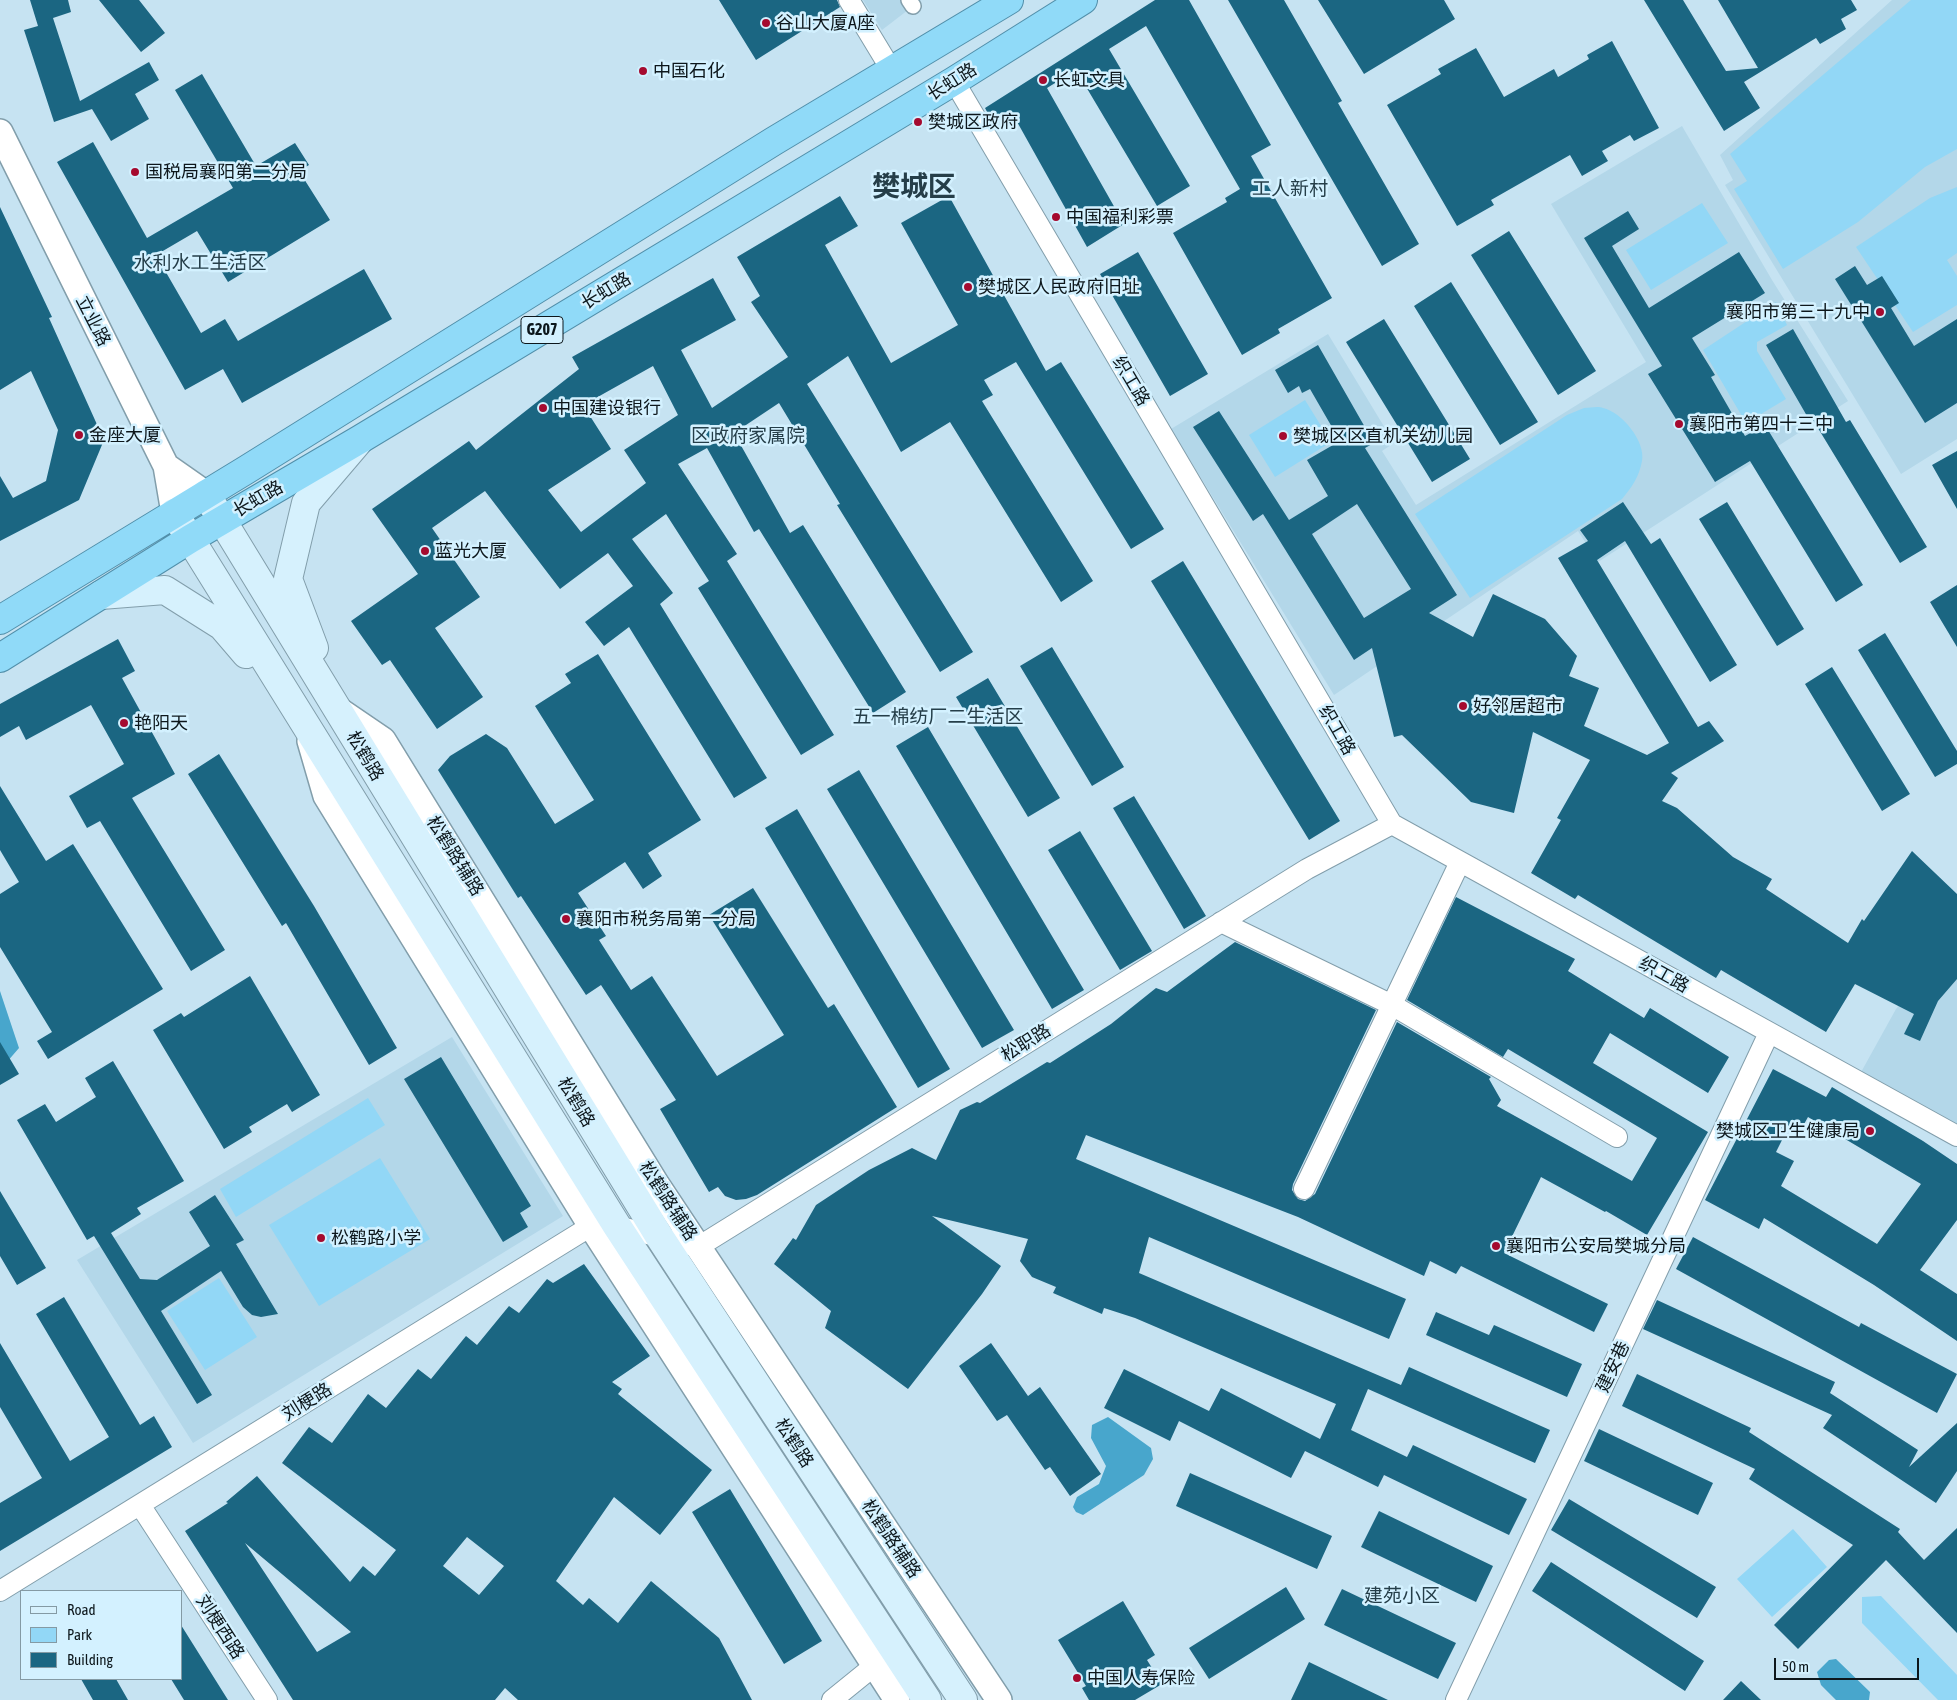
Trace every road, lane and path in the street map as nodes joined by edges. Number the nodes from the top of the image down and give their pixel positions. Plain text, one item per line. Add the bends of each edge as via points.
1 (849, 0) edge
2 (1009, 0) edge
3 (1082, 0) edge
4 (892, 71) junction
5 (954, 81) junction
6 (0, 132) edge
7 (359, 440) junction
8 (166, 466) junction
9 (206, 494) junction
10 (174, 513) junction
11 (222, 520) junction
12 (190, 539) junction
13 (101, 596) junction
14 (0, 620) edge
15 (0, 658) edge
16 (336, 708) junction
17 (305, 724) junction
18 (1392, 824) junction
19 (1460, 862) junction
20 (1221, 922) junction
21 (1392, 1005) junction
22 (1769, 1033) junction
23 (1957, 1136) edge
24 (1617, 1137) dead end
25 (1304, 1189) dead end
26 (604, 1226) junction
27 (659, 1236) junction
28 (698, 1247) junction
29 (140, 1505) junction
30 (870, 1506) junction
31 (846, 1523) junction
32 (0, 1591) edge
33 (947, 1622) junction
34 (922, 1639) junction
35 (885, 1659) junction
36 (267, 1700) edge
37 (832, 1700) edge
38 (896, 1700) edge
39 (927, 1700) edge
40 (963, 1700) edge
41 (998, 1700) edge
42 (1456, 1700) edge

1 - 4 street
2 - 4 highway, 长虹路 / G207
3 - 5 highway, 长虹路 / G207
4 - 9 highway, 长虹路 / G207
5 - 7 highway, 长虹路 / G207
5 - 18 street, 织工路
6 - 8 street, 立业路
7 - 11 highway, 长虹路 / G207
7 - 16 main road via 306,503 288,579
8 - 9 street
8 - 10 street, 立业路
9 - 10 highway, 长虹路 / G207
9 - 11 main road, 松鹤路
10 - 12 main road, 松鹤路
10 - 14 highway, 长虹路 / G207
11 - 12 highway, 长虹路 / G207
11 - 16 main road, 松鹤路
12 - 13 highway, 长虹路 / G207
12 - 17 main road, 松鹤路
13 - 15 highway, 长虹路 / G207
13 - 17 main road via 165,590 222,626
16 - 27 main road, 松鹤路
16 - 28 street, 松鹤路辅路 via 383,740
17 - 26 main road, 松鹤路 via 485,1034
18 - 19 street, 织工路
18 - 20 street, 松职路 via 1306,870
19 - 21 street
19 - 22 street, 织工路
20 - 21 street
20 - 28 street, 松职路
21 - 24 street
21 - 25 street
22 - 23 street, 织工路
22 - 42 street, 建安巷
26 - 27 street
26 - 29 street, 刘梗路
26 - 35 main road, 松鹤路
27 - 28 street
27 - 31 main road, 松鹤路
28 - 30 street, 松鹤路辅路
29 - 32 street, 刘梗路
29 - 36 street, 刘梗西路
30 - 31 street
30 - 33 street, 松鹤路辅路
31 - 34 main road, 松鹤路
33 - 34 street
33 - 41 street, 松鹤路辅路
34 - 40 main road, 松鹤路
35 - 37 street
35 - 38 street
35 - 39 main road, 松鹤路

